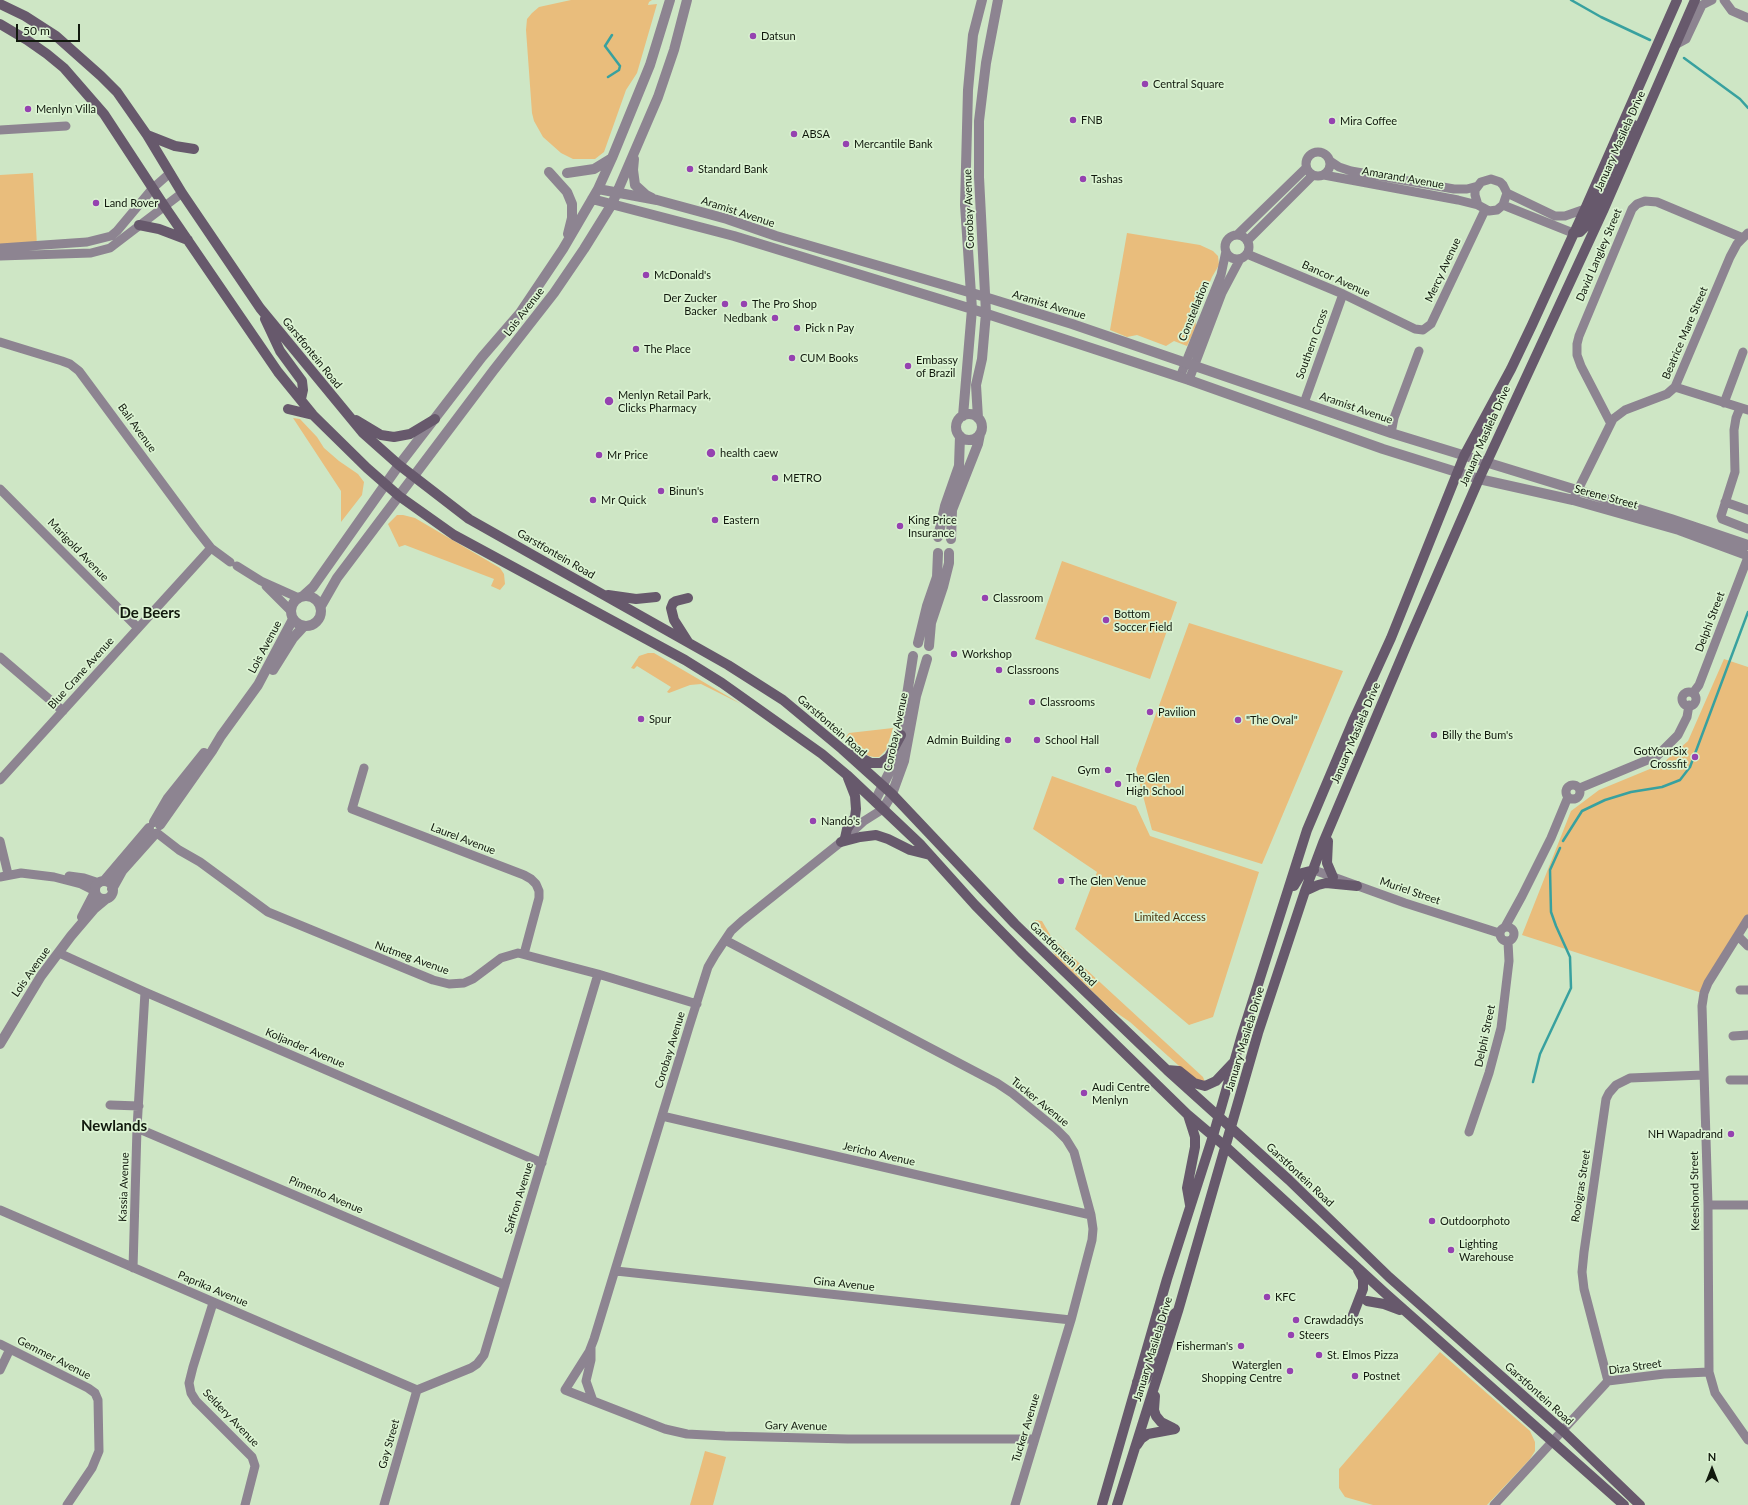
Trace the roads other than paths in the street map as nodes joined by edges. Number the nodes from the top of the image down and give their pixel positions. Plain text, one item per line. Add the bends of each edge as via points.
1 (670, 0) edge
2 (687, 0) edge
3 (982, 0) edge
4 (998, 0) edge
5 (1677, 0) edge
6 (1695, 0) edge
7 (1712, 0) edge
8 (1715, 0) edge
9 (1724, 0) edge
10 (0, 4) edge
11 (1748, 18) edge
12 (0, 24) edge
13 (1675, 45) junction
14 (1648, 106) junction
15 (66, 126) dead end
16 (0, 130) edge
17 (147, 135) junction
18 (194, 149) dead end
19 (635, 151) junction
20 (612, 158) junction
21 (1330, 160) junction
22 (1306, 168) junction
23 (549, 172) dead end
24 (170, 173) junction
25 (567, 173) dead end
26 (1324, 175) junction
27 (1313, 176) junction
28 (1478, 186) junction
29 (153, 188) junction
30 (598, 189) junction
31 (182, 193) junction
32 (616, 194) junction
33 (1506, 194) junction
34 (592, 199) junction
35 (657, 200) junction
36 (612, 204) junction
37 (1503, 205) junction
38 (165, 207) junction
39 (1482, 208) junction
40 (1585, 209) junction
41 (138, 225) junction
42 (1573, 233) junction
43 (1237, 235) junction
44 (1746, 235) edge
45 (188, 240) junction
46 (1247, 241) junction
47 (0, 248) edge
48 (563, 250) junction
49 (1226, 251) junction
50 (0, 256) edge
51 (1244, 256) junction
52 (972, 293) junction
53 (1343, 294) junction
54 (985, 298) junction
55 (260, 308) junction
56 (972, 308) junction
57 (986, 313) junction
58 (1415, 329) joint
59 (0, 342) edge
60 (1419, 351) dead end
61 (1743, 352) dead end
62 (1190, 364) junction
63 (1185, 379) junction
64 (1676, 388) junction
65 (301, 399) junction
66 (1724, 402) junction
67 (1304, 403) junction
68 (288, 409) dead end
69 (1744, 409) edge
70 (343, 410) junction
71 (313, 415) junction
72 (963, 416) junction
73 (978, 418) junction
74 (435, 419) junction
75 (1610, 422) junction
76 (1391, 432) junction
77 (980, 434) junction
78 (960, 436) junction
79 (1464, 456) junction
80 (1487, 462) junction
81 (399, 465) junction
82 (1458, 472) junction
83 (414, 476) junction
84 (1479, 479) junction
85 (385, 484) junction
86 (0, 489) edge
87 (1577, 491) junction
88 (399, 496) junction
89 (1573, 500) junction
90 (1725, 502) junction
91 (1748, 510) edge
92 (1748, 529) edge
93 (938, 537) junction
94 (951, 539) junction
95 (211, 548) junction
96 (938, 552) junction
97 (1747, 552) edge
98 (949, 553) junction
99 (261, 581) junction
100 (602, 594) junction
101 (656, 596) dead end
102 (301, 597) junction
103 (688, 598) dead end
104 (321, 606) junction
105 (292, 615) junction
106 (304, 626) junction
107 (138, 628) junction
108 (918, 643) junction
109 (690, 644) junction
110 (929, 646) junction
111 (913, 656) junction
112 (0, 658) edge
113 (277, 658) junction
114 (927, 659) junction
115 (63, 711) junction
116 (901, 735) junction
117 (842, 749) junction
118 (364, 768) dead end
119 (847, 775) junction
120 (0, 780) edge
121 (883, 787) junction
122 (892, 794) junction
123 (875, 802) junction
124 (883, 809) junction
125 (864, 821) junction
126 (156, 828) junction
127 (1327, 833) junction
128 (0, 840) edge
129 (843, 840) junction
130 (930, 855) junction
131 (1314, 870) junction
132 (4, 876) edge
133 (1333, 877) junction
134 (1357, 886) junction
135 (98, 887) junction
136 (112, 888) junction
137 (1305, 891) junction
138 (106, 899) junction
139 (1748, 919) edge
140 (1277, 924) junction
141 (1506, 930) junction
142 (71, 936) junction
143 (1738, 936) junction
144 (725, 940) junction
145 (1748, 946) edge
146 (59, 953) junction
147 (524, 954) junction
148 (598, 974) junction
149 (146, 992) junction
150 (697, 1004) junction
151 (1748, 1035) edge
152 (1733, 1036) dead end
153 (0, 1044) edge
154 (1234, 1062) junction
155 (1167, 1070) junction
156 (1703, 1075) junction
157 (1730, 1080) dead end
158 (1748, 1080) edge
159 (110, 1105) dead end
160 (138, 1106) junction
161 (1187, 1114) junction
162 (662, 1116) junction
163 (1218, 1116) junction
164 (1231, 1127) junction
165 (137, 1128) junction
166 (1469, 1132) dead end
167 (1213, 1136) junction
168 (1226, 1147) junction
169 (542, 1163) junction
170 (1708, 1205) junction
171 (1748, 1205) edge
172 (1190, 1207) junction
173 (0, 1210) edge
174 (1091, 1215) junction
175 (1355, 1264) junction
176 (133, 1268) junction
177 (616, 1271) junction
178 (505, 1285) junction
179 (1366, 1301) dead end
180 (213, 1302) junction
181 (1178, 1311) junction
182 (1409, 1314) junction
183 (1353, 1315) dead end
184 (1071, 1320) junction
185 (0, 1344) edge
186 (591, 1347) junction
187 (10, 1349) junction
188 (0, 1370) edge
189 (1159, 1371) junction
190 (1709, 1372) junction
191 (1608, 1381) junction
192 (1137, 1382) junction
193 (417, 1390) junction
194 (565, 1390) joint
195 (593, 1401) junction
196 (1144, 1420) junction
197 (1562, 1430) junction
198 (1035, 1439) junction
199 (1748, 1440) edge
200 (1552, 1441) junction
201 (1134, 1450) junction
202 (1118, 1452) junction
203 (67, 1505) edge
204 (245, 1505) edge
205 (384, 1505) edge
206 (1015, 1505) edge
207 (1102, 1505) edge
208 (1118, 1505) edge
209 (1494, 1505) edge
210 (1624, 1505) edge
211 (1640, 1505) edge

1 - 20 street, Lois Avenue via 650,65
2 - 19 street, Lois Avenue via 658,97
3 - 52 street, Corobay Avenue via 973,35 965,147 965,205
4 - 54 street, Corobay Avenue via 986,63 979,121
5 - 40 main road, January Masilela Drive
6 - 13 main road, January Masilela Drive
7 - 13 street via 1702,5 1686,39
8 - 9 street
9 - 11 street via 1735,12
10 - 17 main road, Garstfontein Road via 24,16 71,48 117,92
12 - 29 main road via 27,40 64,68 104,114
13 - 14 main road, January Masilela Drive
14 - 42 main road via 1626,139 1587,225 1580,232
14 - 80 main road, January Masilela Drive
15 - 16 street
17 - 18 main road via 175,146
17 - 24 main road, Garstfontein Road
19 - 32 street, Lois Avenue
19 - 35 street via 635,185 646,195
20 - 25 street via 594,169
20 - 30 street, Lois Avenue
21 - 22 street via 1323,153 1313,153 1308,158
21 - 26 street via 1329,170
21 - 28 street, Amarand Avenue via 1339,167 1351,171 1454,189
22 - 27 street
22 - 43 street
23 - 48 street via 567,192 572,204 572,218
24 - 29 street
24 - 31 main road, Garstfontein Road
26 - 27 street
26 - 39 street, Amarand Avenue via 1458,200
27 - 46 street
28 - 33 street via 1486,180 1496,180 1503,185
28 - 39 street via 1474,196
29 - 38 main road
29 - 47 street via 117,231 103,239 82,243
30 - 32 street, Aramist Avenue
30 - 34 street, Lois Avenue
31 - 38 street
31 - 55 main road, Garstfontein Road
32 - 35 street, Aramist Avenue
32 - 36 street, Lois Avenue
33 - 37 street
33 - 40 street via 1555,216 1565,216
34 - 36 street
34 - 48 street, Lois Avenue
35 - 52 street, Aramist Avenue
36 - 56 street via 734,236
36 - 83 street, Lois Avenue via 554,294
37 - 39 street via 1493,211
37 - 42 street
38 - 41 street
38 - 45 main road
39 - 58 street, Mercy Avenue via 1431,324 1423,330
40 - 42 main road, January Masilela Drive
41 - 45 main road via 159,229
41 - 50 street via 110,248 91,253
42 - 79 main road, January Masilela Drive via 1511,369
43 - 46 street
43 - 49 street via 1227,240
44 - 64 street, Beatrice Mare Street via 1734,248
44 - 75 street, David Langley Street via 1657,202 1645,201 1632,209 1577,344 1581,366
45 - 65 main road via 278,372
46 - 51 street via 1249,247
48 - 74 street, Lois Avenue via 520,312 482,356
49 - 51 street via 1230,257
49 - 62 street, Constellation via 1222,275
51 - 53 street, Bancor Avenue
51 - 62 street, Constellation via 1222,293
52 - 54 street, Aramist Avenue
52 - 56 street, Corobay Avenue
53 - 58 street, Bancor Avenue
53 - 67 street, Southern Cross
54 - 57 street, Corobay Avenue
54 - 62 street, Aramist Avenue
55 - 65 main road via 278,347 302,381
55 - 70 main road, Garstfontein Road
56 - 57 street
56 - 72 street, Corobay Avenue
57 - 63 street
57 - 73 street, Corobay Avenue via 982,359 976,385
59 - 95 street, Bali Avenue via 62,360 79,371
60 - 76 street
61 - 66 street
62 - 63 street, Constellation
62 - 67 street, Aramist Avenue
63 - 82 street via 1383,449
64 - 66 street
64 - 75 street, Beatrice Mare Street via 1625,410
65 - 71 main road
66 - 69 street
67 - 76 street, Aramist Avenue
68 - 71 main road
69 - 90 street via 1736,418 1735,472
70 - 74 main road via 371,430 394,437 410,434
70 - 81 main road, Garstfontein Road via 363,433
71 - 85 main road
72 - 73 street via 974,414
72 - 78 street, Corobay Avenue via 956,425
73 - 77 street, Corobay Avenue via 982,422
74 - 81 street, Lois Avenue
75 - 87 street, Beatrice Mare Street
76 - 79 street, Aramist Avenue
77 - 78 street via 971,440
77 - 94 street, Corobay Avenue via 952,510
78 - 93 street, Corobay Avenue via 959,466
79 - 80 street, Aramist Avenue
79 - 82 main road, January Masilela Drive
80 - 84 main road, January Masilela Drive
80 - 87 street, Serene Street
81 - 83 main road, Garstfontein Road
81 - 85 street, Lois Avenue
82 - 84 street, Serene Street
82 - 140 main road, January Masilela Drive via 1391,638 1312,818
83 - 88 street, Lois Avenue
83 - 100 main road, Garstfontein Road via 470,519
84 - 89 street, Serene Street
84 - 127 main road, January Masilela Drive
85 - 88 main road
85 - 102 street, Lois Avenue via 313,587
86 - 107 street, Marigold Avenue
87 - 89 street, Beatrice Mare Street
87 - 97 street, Serene Street
88 - 104 street, Lois Avenue via 337,578
88 - 119 main road via 454,535 640,634 722,683 797,735
89 - 97 street, Serene Street
90 - 91 street
90 - 92 street via 1722,519
93 - 94 street via 945,536
93 - 96 street, Corobay Avenue via 934,544
94 - 98 street, Corobay Avenue via 953,548
95 - 99 street, Bali Avenue
95 - 107 street, Blue Crane Avenue
96 - 98 street
96 - 108 street, Corobay Avenue via 937,577
97 - 141 street, Delphi Street via 1699,685 1693,693 1687,693 1683,698 1685,704 1689,705 1678,735 1657,756 1580,788 1581,792 1577,798 1568,797
98 - 110 street, Corobay Avenue via 943,587 931,623
99 - 102 street, Bali Avenue
99 - 105 street, Bali Avenue
100 - 101 main road via 636,598
100 - 109 main road, Garstfontein Road
102 - 104 street via 316,599
102 - 105 street via 293,604
103 - 109 main road via 676,600 671,608 674,620
104 - 106 street via 322,614 317,622
105 - 106 street via 296,622
105 - 113 street, Lois Avenue
106 - 113 street, Lois Avenue
107 - 115 street, Blue Crane Avenue
108 - 110 street via 924,642
108 - 111 street, Corobay Avenue via 912,650
109 - 117 main road, Garstfontein Road via 784,700
110 - 114 street, Corobay Avenue via 931,651
111 - 114 street via 921,661
111 - 116 street, Corobay Avenue
112 - 115 street
113 - 126 street, Lois Avenue via 269,675 258,685 221,736 178,784
114 - 122 street, Corobay Avenue via 916,696 904,761
115 - 120 street, Blue Crane Avenue
116 - 117 main road via 889,757 880,763 871,763
116 - 121 street, Corobay Avenue
117 - 121 main road, Garstfontein Road
118 - 147 street, Laurel Avenue via 352,809 524,875 536,884 539,898
119 - 123 main road
119 - 129 main road via 855,796 856,809 855,817
121 - 122 main road, Garstfontein Road
121 - 123 street, Corobay Avenue
122 - 124 street, Corobay Avenue
122 - 155 main road, Garstfontein Road via 1015,924
123 - 124 main road
123 - 125 street, Corobay Avenue
124 - 125 street, Corobay Avenue
124 - 130 main road
125 - 129 street, Corobay Avenue
126 - 135 street, Lois Avenue
126 - 136 street, Lois Avenue
126 - 147 street, Nutmeg Avenue via 268,912 433,980 448,984 464,983 506,955
127 - 131 main road, January Masilela Drive
127 - 133 main road via 1327,863
128 - 132 street
129 - 130 main road via 876,835 888,838 910,850
129 - 144 street, Corobay Avenue via 742,921
130 - 161 main road via 1048,979
131 - 133 street, Muriel Street
131 - 137 main road, January Masilela Drive
131 - 140 main road via 1299,876
132 - 135 street via 20,873 54,877
133 - 134 street, Muriel Street
134 - 137 main road via 1326,883
134 - 141 street, Muriel Street
135 - 136 street via 110,884
135 - 138 street via 99,898
135 - 142 street, Lois Avenue
136 - 138 street via 111,896
137 - 164 main road, January Masilela Drive via 1258,1033
138 - 142 street, Lois Avenue
139 - 143 street, Keeshond Street
140 - 154 main road, January Masilela Drive
141 - 166 street, Delphi Street via 1501,939 1508,942 1509,961 1501,1028
142 - 146 street, Lois Avenue
143 - 145 street
143 - 156 street, Keeshond Street via 1712,975 1703,994
144 - 150 street, Corobay Avenue via 708,967
144 - 174 street, Tucker Avenue via 984,1076 1012,1094 1056,1129 1070,1145 1076,1158
146 - 149 street, Koljander Avenue
146 - 153 street, Lois Avenue via 26,999
147 - 148 street, Nutmeg Avenue
148 - 150 street, Nutmeg Avenue
148 - 169 street, Saffron Avenue
149 - 160 street, Kassia Avenue
149 - 169 street, Koljander Avenue
150 - 162 street, Corobay Avenue
151 - 152 street
154 - 155 main road via 1216,1081 1205,1086 1194,1083 1179,1071
154 - 163 main road, January Masilela Drive
155 - 163 main road, Garstfontein Road
156 - 170 street, Keeshond Street
156 - 191 street, Rooigras Street via 1630,1078 1616,1085 1606,1099 1582,1272
157 - 158 street
159 - 160 street
160 - 165 street, Kassia Avenue
161 - 167 main road
161 - 172 main road via 1195,1137 1187,1188
162 - 174 street, Jericho Avenue
162 - 177 street, Corobay Avenue
163 - 164 main road, Garstfontein Road
163 - 167 main road, January Masilela Drive
164 - 168 main road, January Masilela Drive
164 - 197 main road, Garstfontein Road via 1295,1185 1389,1277
165 - 176 street, Kassia Avenue
165 - 178 street, Pimento Avenue
167 - 168 main road
167 - 172 main road, January Masilela Drive
168 - 175 main road
168 - 181 main road, January Masilela Drive
169 - 178 street, Saffron Avenue
170 - 171 street
170 - 190 street, Keeshond Street
172 - 192 main road, January Masilela Drive
173 - 176 street, Paprika Avenue
174 - 184 street, Tucker Avenue via 1092,1240
175 - 182 main road
175 - 183 main road via 1363,1283 1360,1300
176 - 180 street, Paprika Avenue
177 - 184 street, Gina Avenue
177 - 186 street, Corobay Avenue
178 - 193 street, Saffron Avenue via 484,1355 479,1362 471,1368
179 - 182 main road via 1384,1304
180 - 193 street, Paprika Avenue
180 - 204 street, Seldery Avenue via 192,1367 191,1393 196,1402 252,1458 254,1466
181 - 189 main road, January Masilela Drive
181 - 192 main road via 1164,1326 1146,1379
182 - 200 main road
184 - 198 street, Tucker Avenue
185 - 187 street, Gemmer Avenue
186 - 194 street, Corobay Avenue
186 - 195 street, Corobay Avenue via 586,1381
187 - 188 street
187 - 203 street, Gemmer Avenue via 88,1388 95,1393 98,1400 100,1443 97,1458
189 - 196 main road, January Masilela Drive
189 - 201 main road via 1154,1410 1161,1422 1174,1428 1148,1434
190 - 191 street, Diza Street via 1664,1374
190 - 199 street, Keeshond Street via 1715,1392
191 - 197 street, Diza Street
192 - 202 main road, January Masilela Drive
193 - 205 street, Gay Street
194 - 195 street, Gary Avenue
195 - 198 street, Gary Avenue via 665,1429 695,1434 848,1439
196 - 201 main road, January Masilela Drive
196 - 202 main road via 1132,1427
197 - 200 street, Diza Street
197 - 211 main road, Garstfontein Road
198 - 206 street, Tucker Avenue
200 - 209 street, Diza Street
200 - 210 main road
201 - 208 main road, January Masilela Drive
202 - 207 main road, January Masilela Drive

